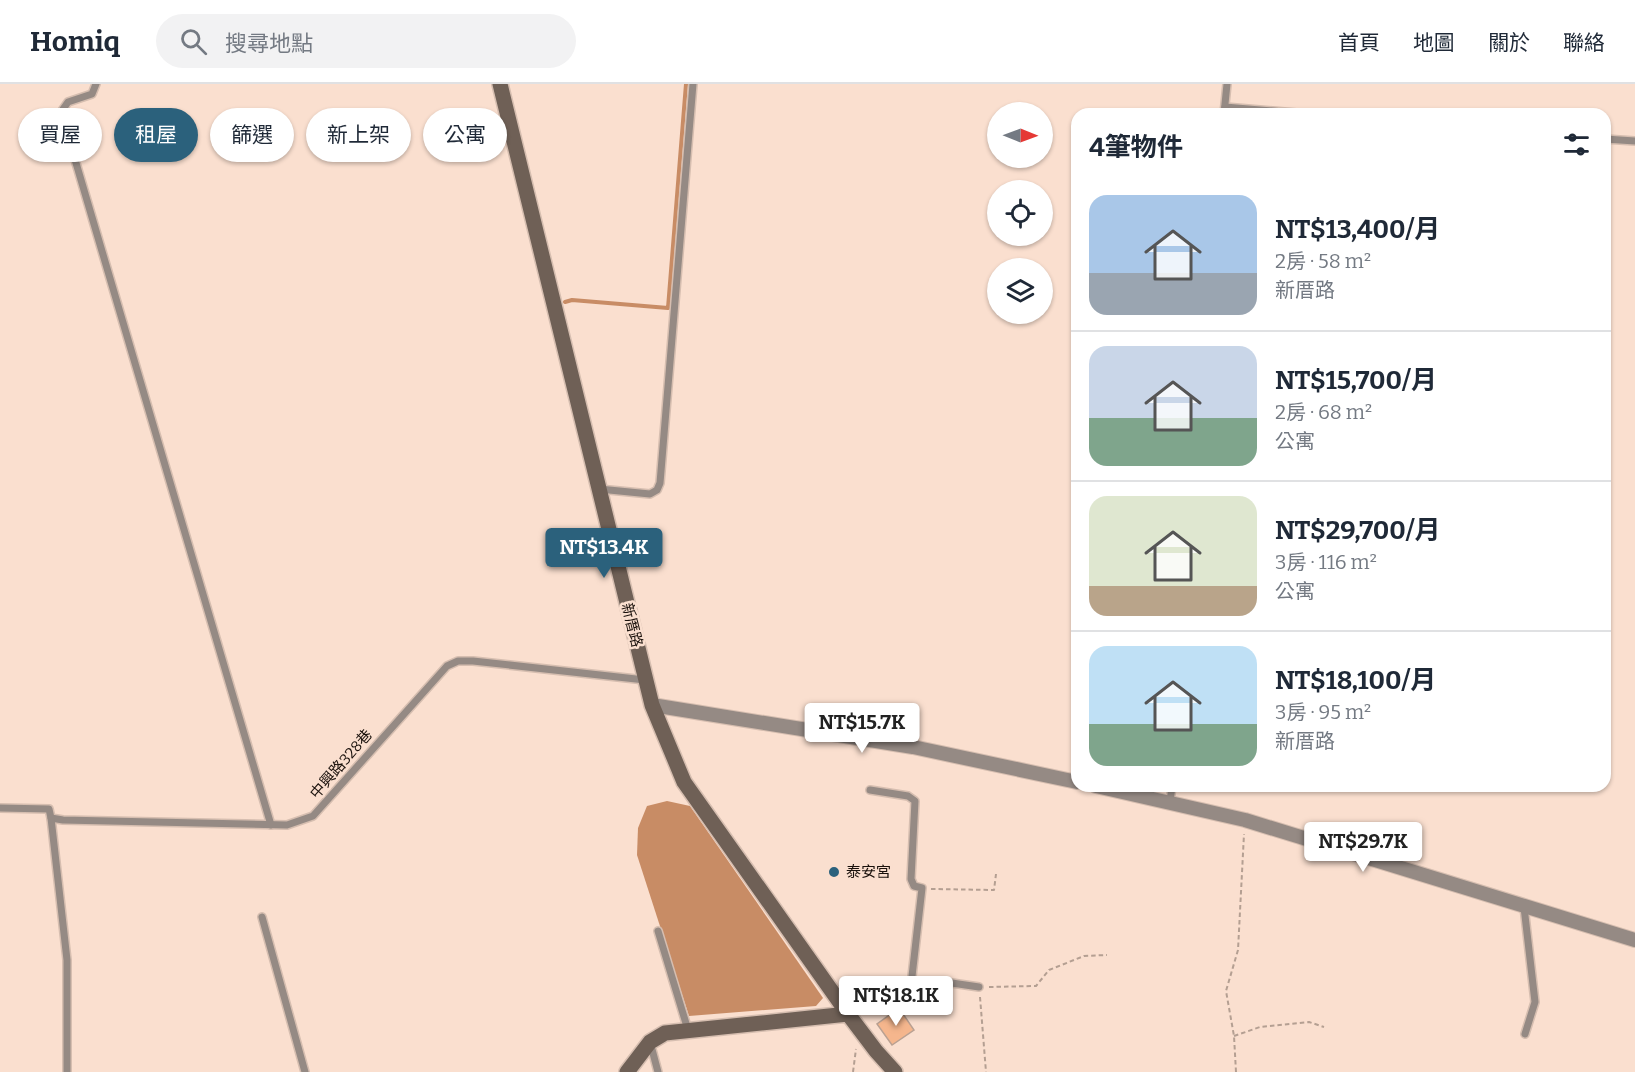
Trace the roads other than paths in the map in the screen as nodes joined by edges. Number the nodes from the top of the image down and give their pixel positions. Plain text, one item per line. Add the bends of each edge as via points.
1 (96, 84) edge
2 (500, 84) edge
3 (693, 84) edge
4 (1227, 84) edge
5 (1224, 108) edge
6 (1611, 139) edge
7 (1635, 141) edge
8 (599, 489) junction
9 (645, 680) junction
10 (652, 705) junction
11 (1071, 781) edge
12 (870, 790) dead end
13 (1124, 792) edge
14 (1171, 792) edge
15 (1170, 802) junction
16 (0, 808) edge
17 (51, 818) junction
18 (271, 825) junction
19 (1524, 907) junction
20 (262, 916) dead end
21 (658, 931) dead end
22 (1635, 940) edge
23 (911, 985) junction
24 (979, 987) road end
25 (839, 998) junction
26 (848, 1014) junction
27 (688, 1030) junction
28 (1525, 1034) dead end
29 (650, 1042) junction
30 (67, 1072) edge
31 (305, 1072) edge
32 (627, 1072) edge
33 (658, 1072) edge
34 (895, 1072) edge

1 - 18 lane via 92,94 69,102 61,112
2 - 8 street, 新厝路
3 - 8 lane via 660,483 650,494
4 - 5 lane
6 - 7 lane
8 - 9 street, 新厝路
9 - 10 street, 新厝路
9 - 18 lane, 中興路328巷 via 458,661 447,666 313,816 287,825
10 - 11 street via 913,747
10 - 25 street, 新厝路 via 684,782
12 - 23 lane via 908,796 915,801 911,879 914,886 922,888
13 - 15 street
14 - 15 lane
15 - 19 street via 1245,820
16 - 17 lane, 中興路328巷 via 49,809
17 - 18 lane, 中興路328巷
17 - 30 lane via 67,960
19 - 22 street
19 - 28 lane via 1535,1002
20 - 31 lane
21 - 27 lane
23 - 24 lane via 945,982
23 - 25 lane
25 - 26 street, 新厝路
26 - 27 street
26 - 34 street, 新厝路
27 - 29 street via 665,1034
29 - 32 street
29 - 33 lane

